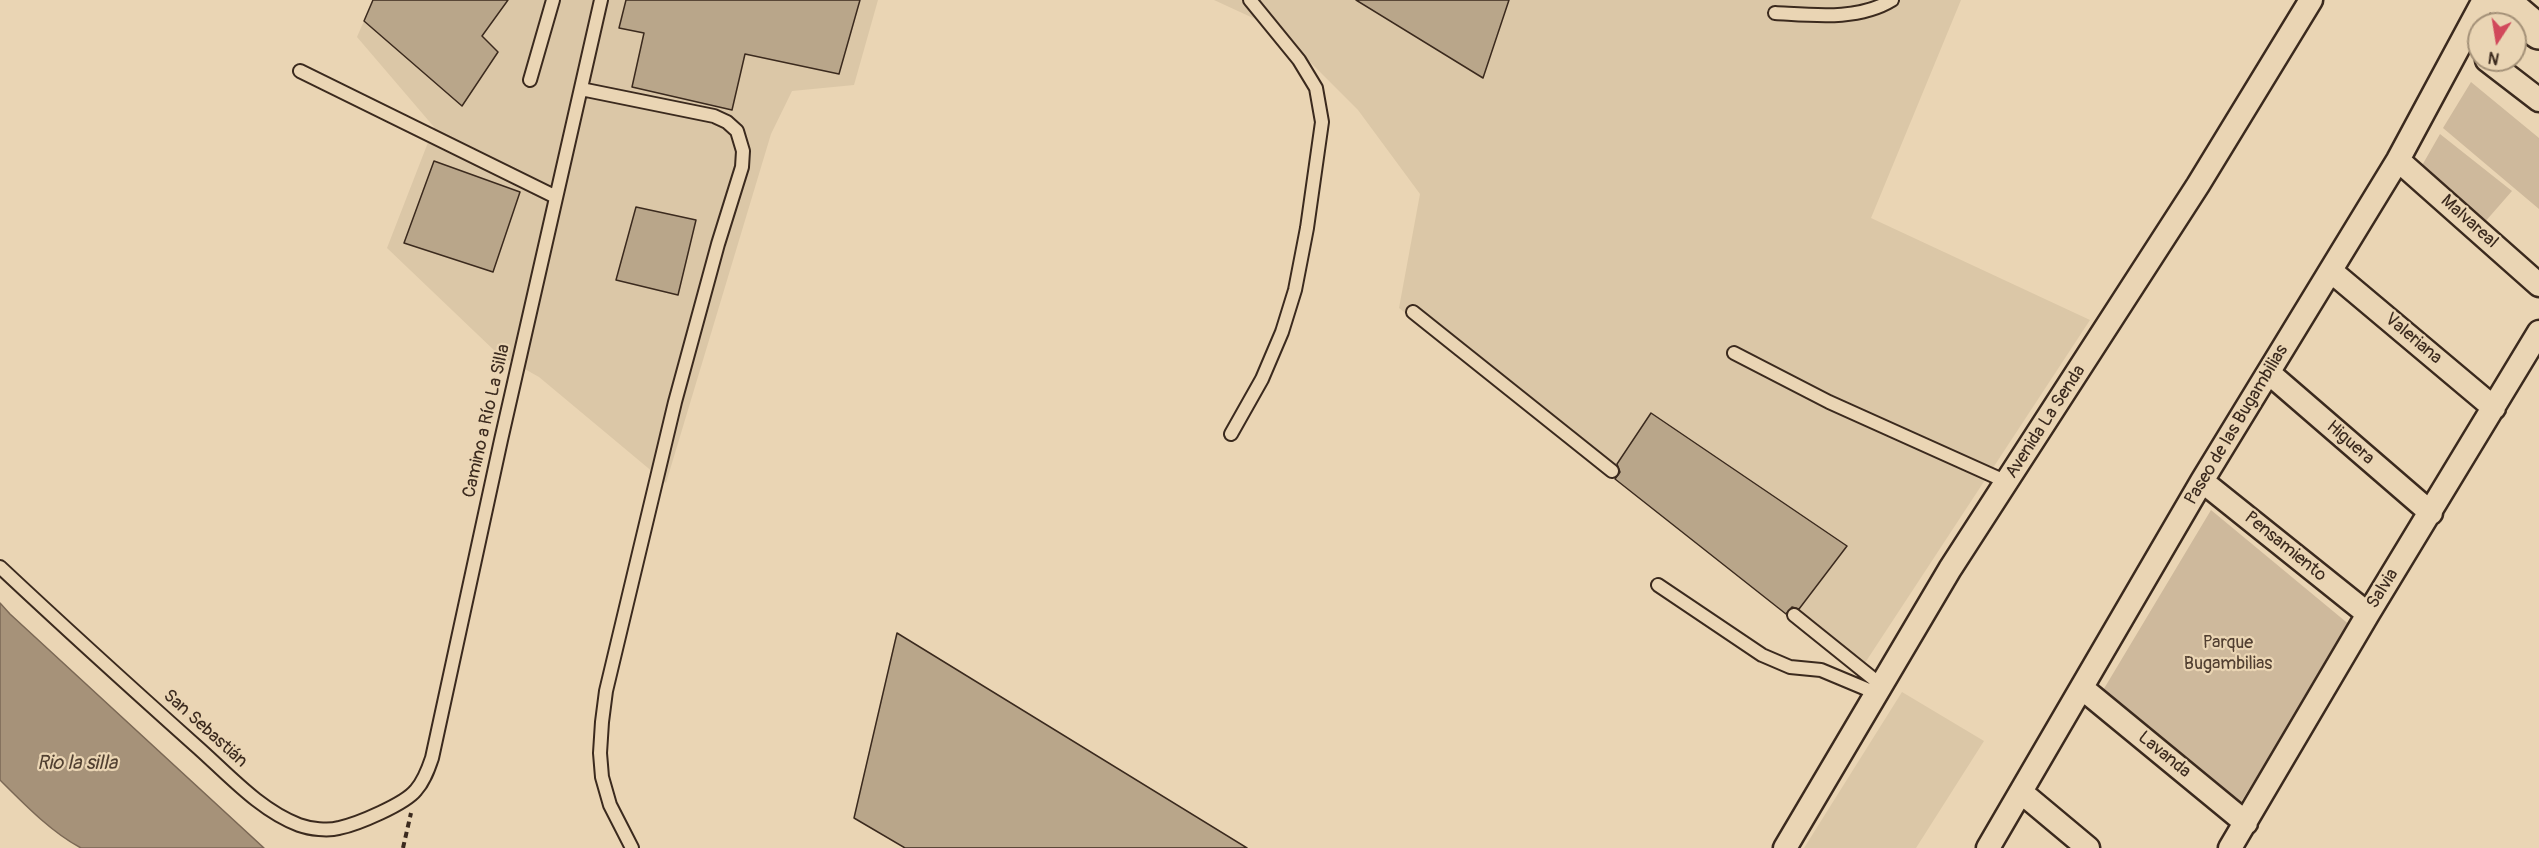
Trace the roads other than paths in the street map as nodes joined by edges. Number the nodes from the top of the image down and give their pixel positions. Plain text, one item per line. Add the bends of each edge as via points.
1 (553, 0) edge
2 (601, 0) edge
3 (1250, 0) edge
4 (1892, 0) edge
5 (2311, 0) edge
6 (2501, 0) edge
7 (1774, 13) dead end
8 (2539, 32) edge
9 (2467, 53) edge
10 (300, 71) dead end
11 (2503, 72) edge
12 (530, 80) dead end
13 (581, 89) junction
14 (2539, 99) edge
15 (2398, 160) junction
16 (556, 197) junction
17 (2331, 271) junction
18 (2539, 285) edge
19 (1413, 312) dead end
20 (2539, 332) edge
21 (1734, 353) dead end
22 (2269, 373) junction
23 (2494, 408) junction
24 (1231, 434) dead end
25 (1612, 471) dead end
26 (2202, 481) junction
27 (2007, 482) junction
28 (2431, 513) junction
29 (0, 567) edge
30 (1658, 585) dead end
31 (2368, 614) junction
32 (1794, 615) dead end
33 (2082, 688) junction
34 (1879, 689) junction
35 (415, 792) joint
36 (2021, 792) junction
37 (2246, 823) junction
38 (632, 848) edge
39 (1785, 848) edge
40 (1988, 848) edge
41 (2088, 848) edge
42 (2230, 848) edge

1 - 12 lane
2 - 13 lane, Camino a Río La Silla
3 - 24 lane via 1299,60 1316,88 1322,122 1295,290 1262,380
4 - 7 lane via 1852,13
5 - 27 street, Avenida La Senda via 2198,185
6 - 8 main road
9 - 15 street, Paseo de las Bugambilias
10 - 16 lane
11 - 14 street
13 - 16 lane, Camino a Río La Silla
13 - 38 lane via 714,116 737,131 743,151 675,402 606,691 600,753 602,777 610,805
15 - 17 street, Paseo de las Bugambilias
15 - 18 street, Malvareal
16 - 35 lane, Camino a Río La Silla via 432,758
17 - 22 street, Paseo de las Bugambilias
17 - 23 street, Valeriana
19 - 25 lane
20 - 23 street, Salvia
21 - 27 lane via 1829,402
22 - 26 street, Paseo de las Bugambilias
22 - 28 street, Higuera
23 - 28 street, Salvia
26 - 31 street, Pensamiento
26 - 33 street, Paseo de las Bugambilias
27 - 34 street, Avenida La Senda
28 - 31 street, Salvia
29 - 35 lane, San Sebastián via 276,814 300,825 338,829 399,804
30 - 34 lane via 1762,655 1790,667 1821,670
31 - 37 street, Salvia
32 - 34 lane
33 - 36 street, Paseo de las Bugambilias
33 - 37 street, Lavanda
34 - 39 street, Avenida La Senda
36 - 40 street, Paseo de las Bugambilias
36 - 41 street
37 - 42 street, Salvia

